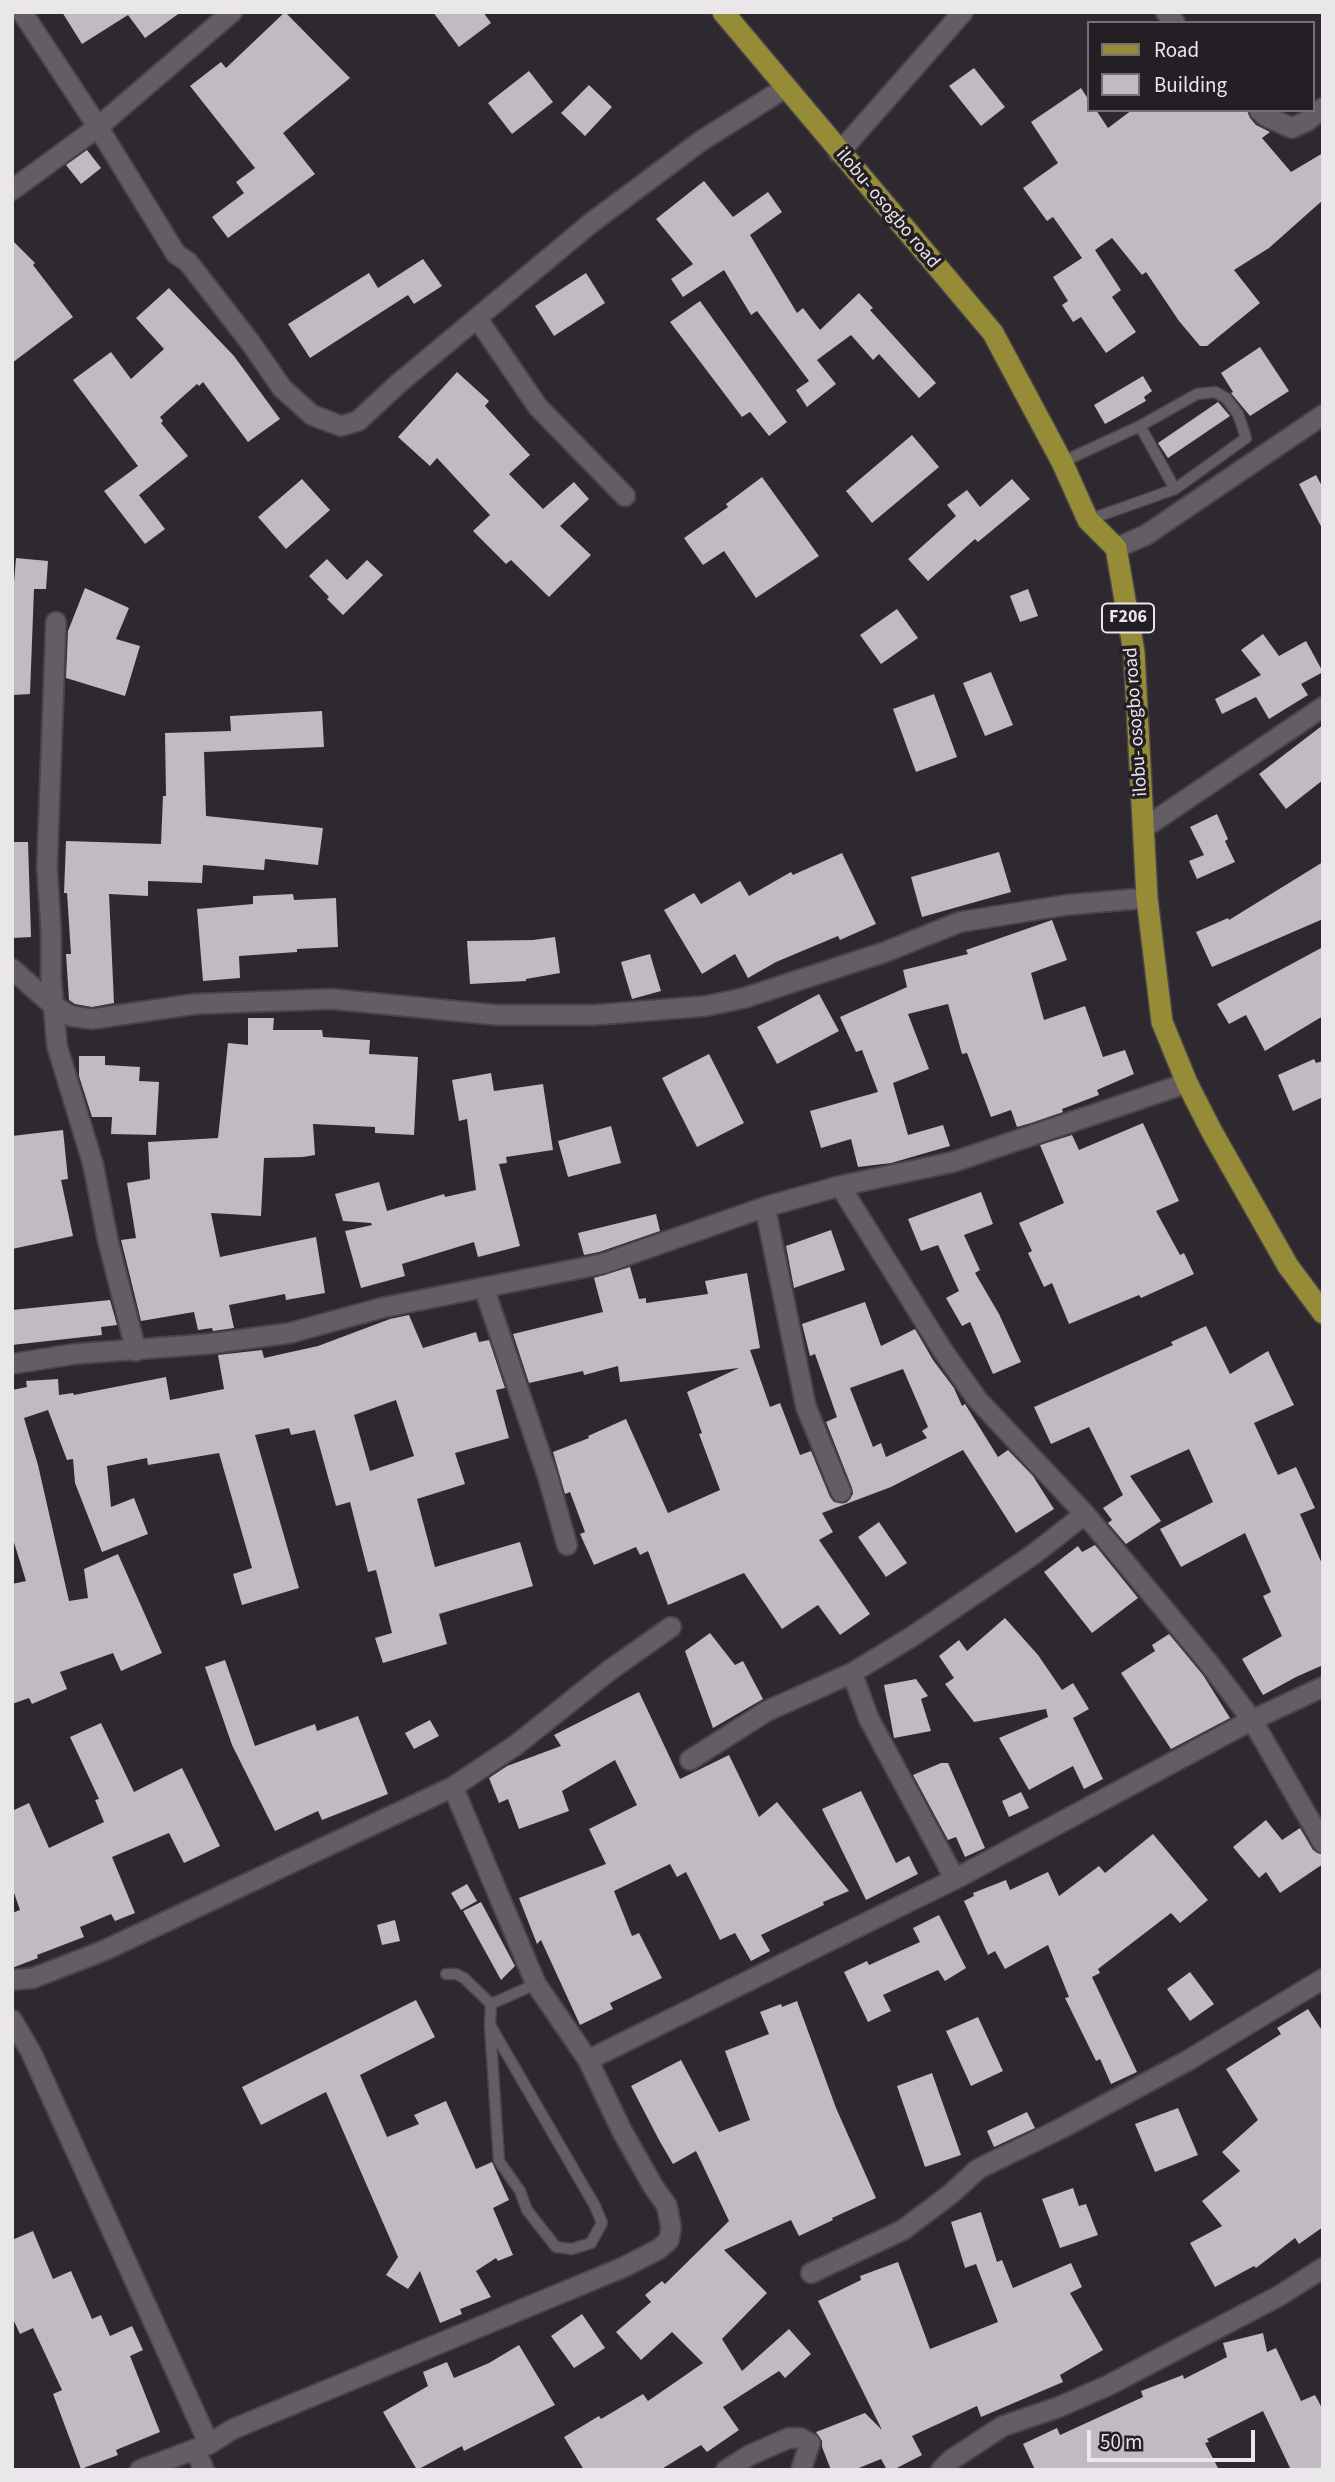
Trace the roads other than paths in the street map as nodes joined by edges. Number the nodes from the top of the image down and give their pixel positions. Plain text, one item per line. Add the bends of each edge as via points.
1 (22, 12) edge
2 (233, 12) edge
3 (723, 12) edge
4 (963, 12) edge
5 (785, 88) junction
6 (1323, 108) edge
7 (1261, 112) edge
8 (98, 127) junction
9 (839, 153) junction
10 (12, 190) edge
11 (477, 318) junction
12 (1323, 415) edge
13 (1140, 426) junction
14 (1062, 462) junction
15 (1175, 489) junction
16 (625, 496) dead end
17 (1088, 520) junction
18 (1115, 548) junction
19 (56, 622) dead end
20 (1323, 707) edge
21 (1144, 828) junction
22 (1147, 898) junction
23 (12, 969) edge
24 (54, 1006) junction
25 (1187, 1083) junction
26 (840, 1186) junction
27 (765, 1207) junction
28 (484, 1288) junction
29 (1323, 1313) edge
30 (136, 1351) junction
31 (12, 1364) edge
32 (841, 1492) dead end
33 (1085, 1514) junction
34 (567, 1545) dead end
35 (671, 1627) dead end
36 (852, 1673) junction
37 (1323, 1687) edge
38 (1252, 1720) junction
39 (690, 1760) dead end
40 (453, 1787) junction
41 (1323, 1843) edge
42 (955, 1879) junction
43 (446, 1974) dead end
44 (1323, 1979) edge
45 (12, 1980) edge
46 (536, 1984) junction
47 (492, 2004) junction
48 (12, 2020) edge
49 (490, 2025) junction
50 (588, 2060) junction
51 (1323, 2268) edge
52 (811, 2273) dead end
53 (202, 2446) junction
54 (140, 2470) edge
55 (204, 2470) edge
56 (726, 2470) edge
57 (801, 2470) edge
58 (941, 2470) edge

1 - 8 street
2 - 8 street
3 - 5 main road, ilobu- osogbo road
4 - 9 street
5 - 9 main road, ilobu- osogbo road
5 - 11 street via 701,141 591,223
6 - 7 street via 1292,128
8 - 10 street
8 - 11 street via 176,254 188,262 282,388 312,415 341,426 358,421
9 - 14 main road, ilobu- osogbo road via 993,333
11 - 16 street via 538,407
12 - 18 street via 1146,535
13 - 14 lane
13 - 15 lane
13 - 15 lane via 1197,394 1215,392 1238,414 1246,438
14 - 17 main road, ilobu- osogbo road
15 - 17 lane
17 - 18 main road, ilobu- osogbo road
18 - 21 main road, ilobu- osogbo road / F206 via 1135,652
19 - 24 street via 47,867
20 - 21 street
21 - 22 main road, ilobu- osogbo road / F206
22 - 24 street via 960,922 885,952 706,1006 593,1015 497,1015 331,999 195,1004 92,1019 71,1016
22 - 25 main road, ilobu- osogbo road / F206 via 1162,1022
23 - 24 street
24 - 30 street via 57,1046 93,1164
25 - 26 street via 953,1162
25 - 29 main road, ilobu- osogbo road / F206 via 1288,1266
26 - 27 street
26 - 33 street via 977,1399
27 - 28 street via 603,1264
27 - 32 street via 806,1408
28 - 30 street via 381,1308 290,1333
28 - 34 street
30 - 31 street
33 - 36 street via 1023,1561
33 - 38 street
35 - 40 street
36 - 39 street via 767,1711
36 - 42 street via 869,1719
37 - 38 street
38 - 41 street
38 - 42 street
40 - 45 street via 103,1951 33,1978
40 - 46 street
42 - 50 street
43 - 47 lane via 464,1978
44 - 52 street via 1187,2061 978,2169 903,2230
46 - 47 lane
46 - 50 street
47 - 49 lane
48 - 53 street via 31,2052
49 - 49 lane via 603,2223 591,2243 572,2249 555,2247 499,2161
50 - 53 street via 622,2131 667,2206 669,2240 624,2267 233,2429
51 - 58 street via 1109,2385 1003,2426
53 - 54 street
53 - 55 street
56 - 57 street via 789,2438 810,2443

